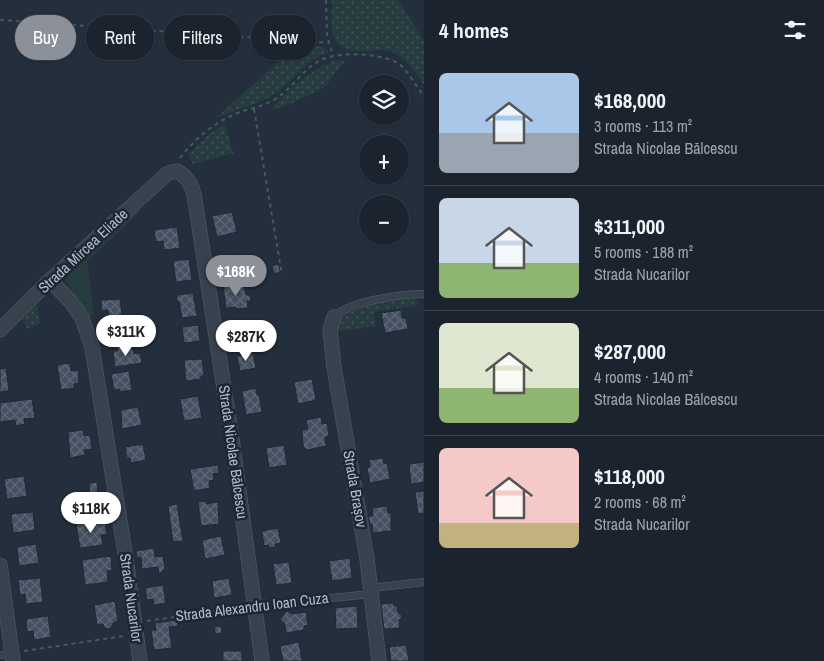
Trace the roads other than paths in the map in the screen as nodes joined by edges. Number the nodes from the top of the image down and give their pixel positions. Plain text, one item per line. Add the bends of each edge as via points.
1 (168, 173) joint
2 (50, 280) junction
3 (424, 294) edge
4 (334, 317) joint
5 (0, 330) edge
6 (0, 565) edge
7 (424, 582) edge
8 (371, 591) junction
9 (254, 606) junction
10 (9, 657) edge
11 (140, 661) edge
12 (262, 661) edge
13 (379, 661) edge

1 - 2 street, Strada Mircea Eliade
1 - 9 street, Strada Nicolae Bălcescu via 177,171 185,176 194,194
2 - 5 street, Strada Mircea Eliade
2 - 11 street, Strada Nucarilor via 82,318 92,347
3 - 4 lane via 381,299 348,308
4 - 8 street, Strada Brașov via 330,330 334,367
6 - 10 street
7 - 8 lane, Strada Alexandru Ioan Cuza
8 - 9 lane, Strada Alexandru Ioan Cuza
8 - 13 street, Strada Brașov
9 - 12 street, Strada Nicolae Bălcescu

